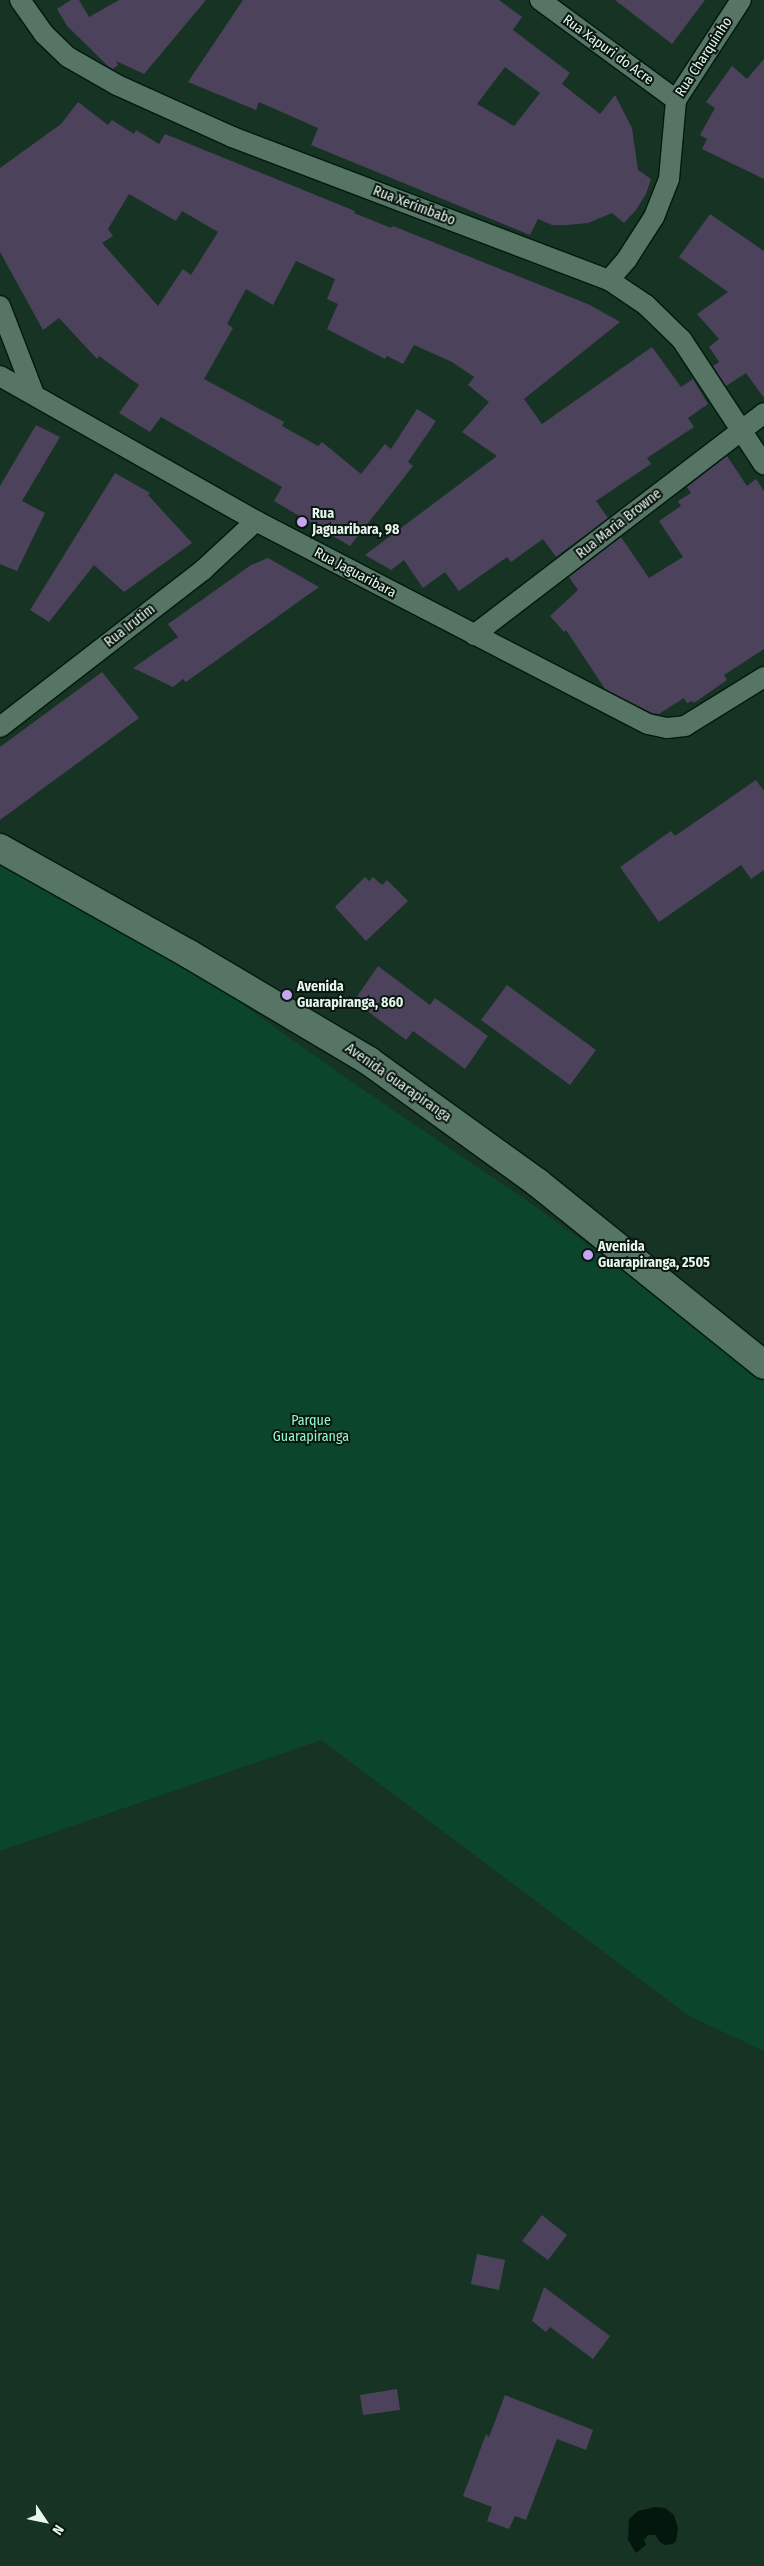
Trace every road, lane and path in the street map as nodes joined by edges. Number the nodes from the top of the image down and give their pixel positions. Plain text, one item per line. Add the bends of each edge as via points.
1 (20, 0) edge
2 (540, 0) edge
3 (741, 0) edge
4 (676, 100) junction
5 (609, 280) junction
6 (0, 306) edge
7 (0, 376) edge
8 (34, 394) junction
9 (764, 413) edge
10 (740, 430) junction
11 (764, 465) edge
12 (256, 522) junction
13 (474, 635) junction
14 (764, 677) edge
15 (0, 727) edge
16 (0, 848) edge
17 (764, 1364) edge

1 - 5 street, Rua Xerimbabo via 44,34 68,57 117,85 232,137
2 - 4 street, Rua Xapuri do Acre
3 - 4 street, Rua Charquinho
4 - 5 street, Rua Charquinho via 669,179 654,217
5 - 10 street, Rua Xerimbabo via 646,305 682,340
6 - 8 street
7 - 8 street, Rua Jaguaribara
8 - 12 street, Rua Jaguaribara
9 - 10 street, Rua Maria Browne
10 - 11 street, Rua Xerimbabo
10 - 13 street, Rua Maria Browne
12 - 13 street, Rua Jaguaribara
12 - 15 street, Rua Irutim via 203,570
13 - 14 street, Rua Jaguaribara via 648,724 667,728 685,726
16 - 17 main road, Avenida Guarapiranga via 189,954 369,1061 563,1202

